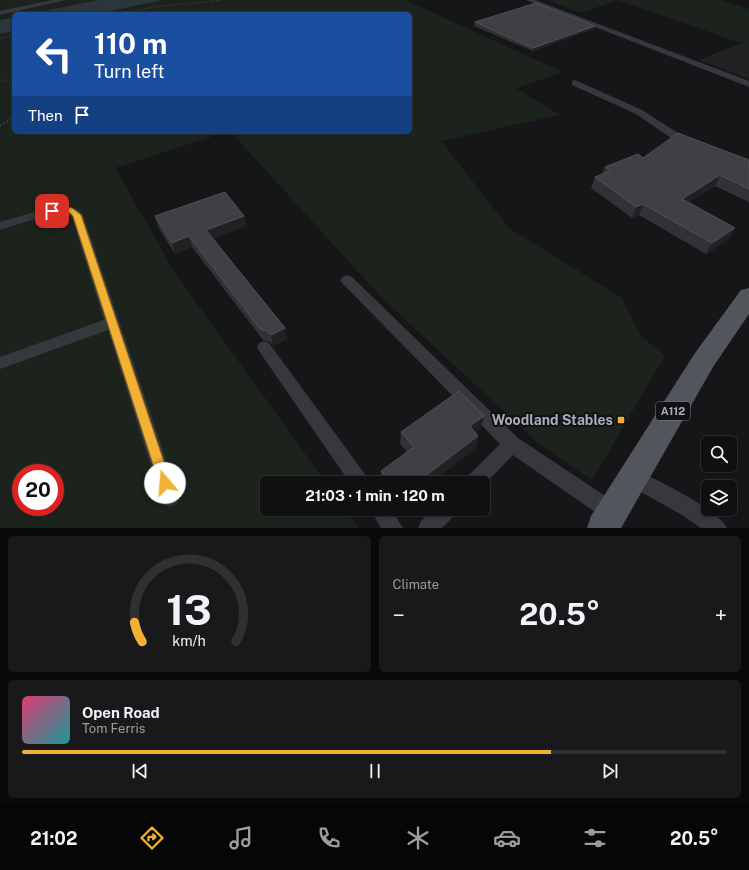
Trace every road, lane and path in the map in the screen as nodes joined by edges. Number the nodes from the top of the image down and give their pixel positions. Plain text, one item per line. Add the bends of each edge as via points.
1 (63, 0) edge
2 (222, 0) edge
3 (529, 0) edge
4 (128, 12) edge
5 (0, 13) edge
6 (12, 35) edge
7 (0, 38) edge
8 (0, 80) edge
9 (12, 83) edge
10 (576, 83) dead end
11 (749, 84) edge
12 (12, 118) edge
13 (0, 126) edge
14 (698, 147) edge
15 (0, 226) edge
16 (347, 280) dead end
17 (749, 296) edge
18 (112, 322) junction
19 (264, 347) dead end
20 (0, 363) edge
21 (512, 444) junction
22 (356, 476) edge
23 (480, 476) edge
24 (633, 478) junction
25 (170, 498) dead end
26 (384, 516) edge
27 (440, 516) edge
28 (607, 520) edge
29 (393, 528) edge
30 (428, 528) edge
31 (717, 528) edge

1 - 5 lane
2 - 4 path
3 - 11 lane
6 - 7 path
8 - 9 path
10 - 14 lane via 639,112 684,142
12 - 13 path
15 - 18 lane via 52,211 72,211 77,215
16 - 21 lane
17 - 24 main road, A112 via 704,360
18 - 20 lane
18 - 25 lane
19 - 22 lane
21 - 23 lane
21 - 28 lane
24 - 28 main road, A112
24 - 31 lane via 689,508
26 - 29 lane
27 - 30 lane

